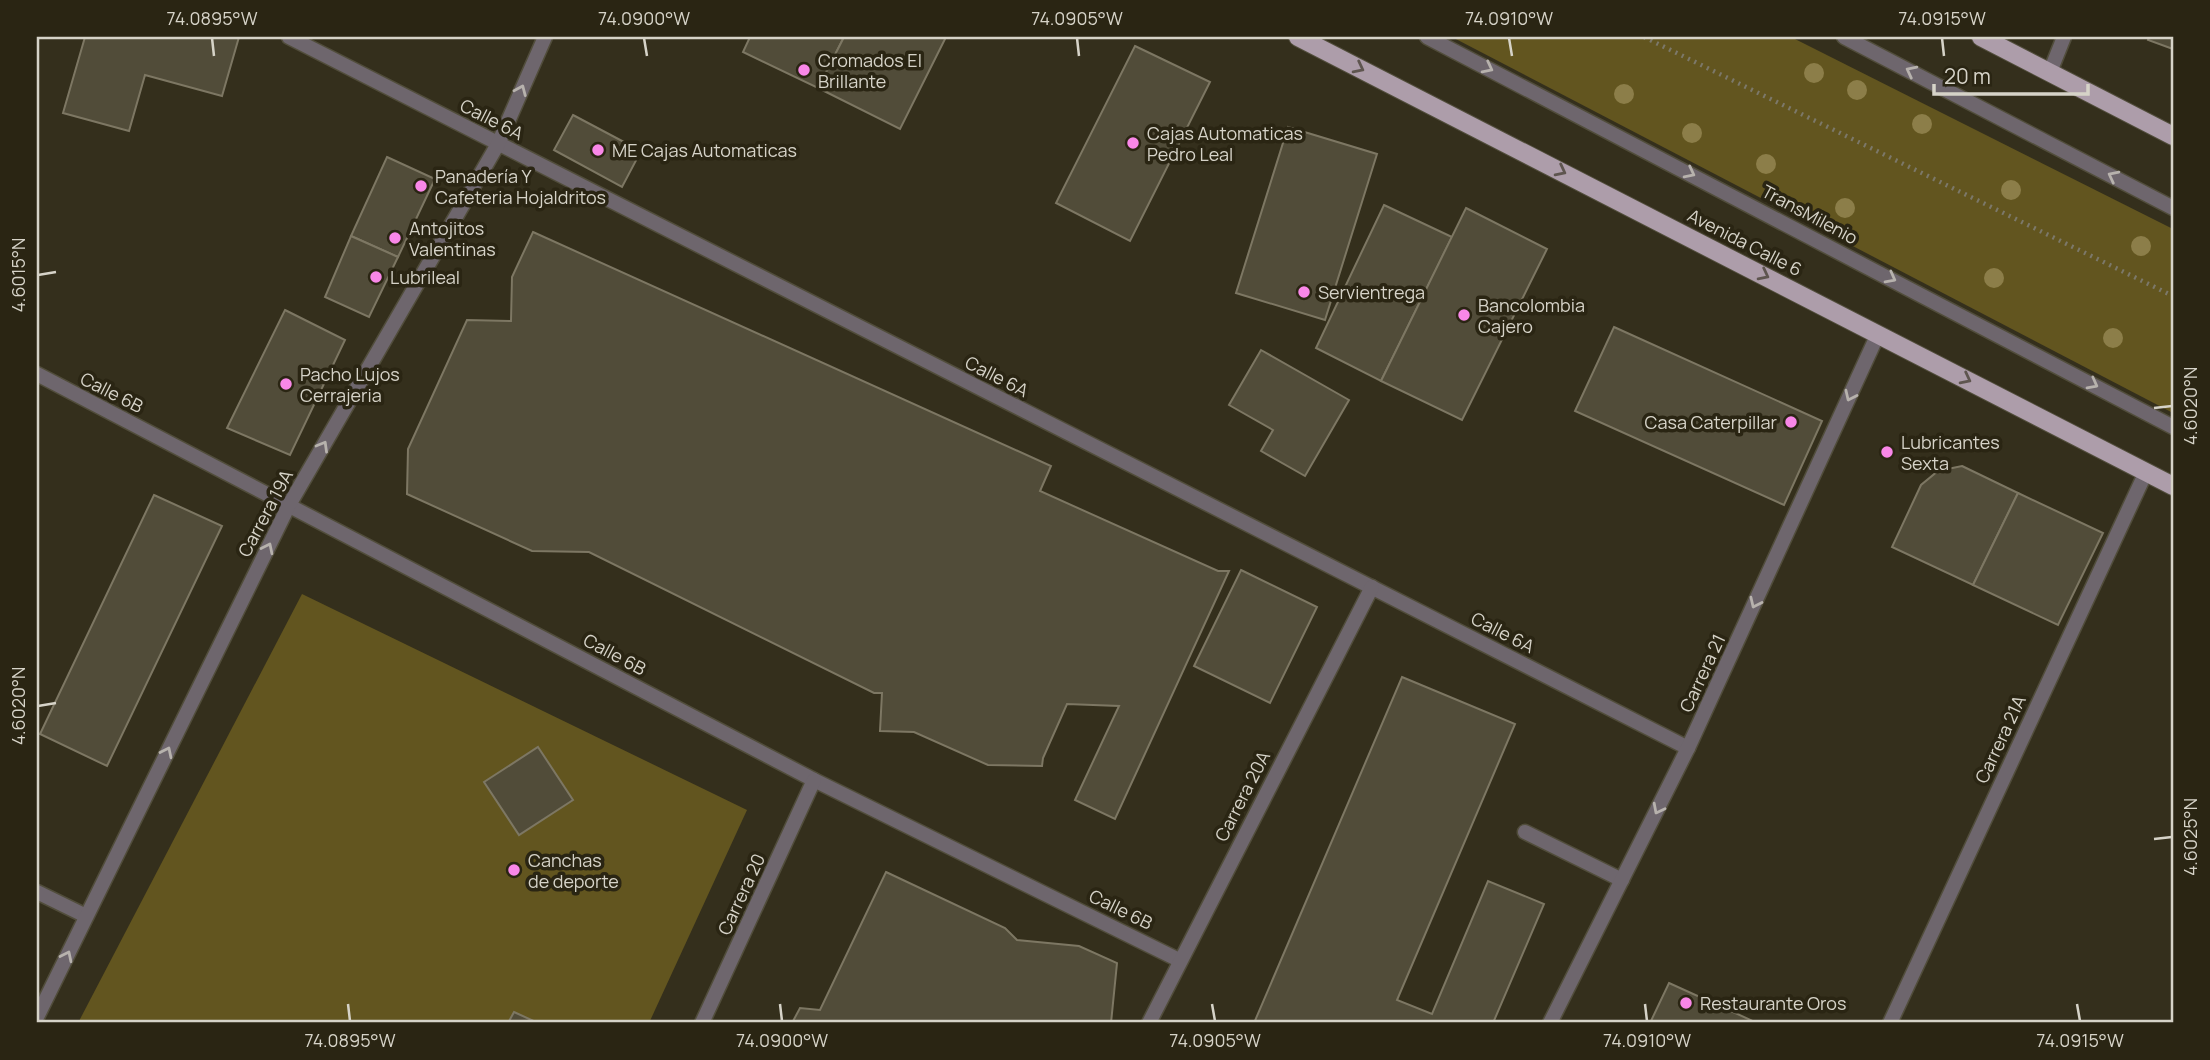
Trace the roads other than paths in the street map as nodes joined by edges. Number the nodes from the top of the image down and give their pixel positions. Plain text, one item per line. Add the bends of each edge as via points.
1 (289, 37) edge
2 (545, 37) edge
3 (1298, 37) edge
4 (1427, 37) edge
5 (1844, 37) edge
6 (1981, 37) edge
7 (2064, 37) edge
8 (2050, 72) junction
9 (2173, 136) edge
10 (498, 144) junction
11 (2173, 208) edge
12 (1878, 334) junction
13 (37, 374) edge
14 (2173, 427) edge
15 (2146, 471) junction
16 (2173, 485) edge
17 (289, 505) junction
18 (1372, 587) junction
19 (1688, 748) junction
20 (814, 780) junction
21 (1525, 832) dead end
22 (1622, 880) junction
23 (37, 892) edge
24 (86, 916) junction
25 (1179, 960) junction
26 (37, 1017) edge
27 (702, 1023) edge
28 (1149, 1023) edge
29 (1550, 1023) edge
30 (1890, 1023) edge

1 - 10 street, Calle 6A
10 -> 2 street, Carrera 19A
3 -> 12 main road, Avenida Calle 6
4 -> 14 street, TransMilenio
11 -> 5 street
6 - 8 main road
7 - 8 street
8 - 9 main road
17 -> 10 street, Carrera 19A
10 - 18 street, Calle 6A
12 -> 15 main road, Avenida Calle 6
12 -> 19 street, Carrera 21
13 - 17 street, Calle 6B
15 - 16 main road, Avenida Calle 6
15 - 30 street, Carrera 21A
17 - 20 street, Calle 6B
24 -> 17 street, Carrera 19A
18 - 19 street, Calle 6A
18 - 25 street, Carrera 20A
19 -> 22 street, Carrera 21
20 - 25 street, Calle 6B
20 - 27 street, Carrera 20
21 - 22 street
22 - 29 street, Carrera 21
23 - 24 street
26 -> 24 street, Carrera 19A
25 - 28 street, Carrera 20A

